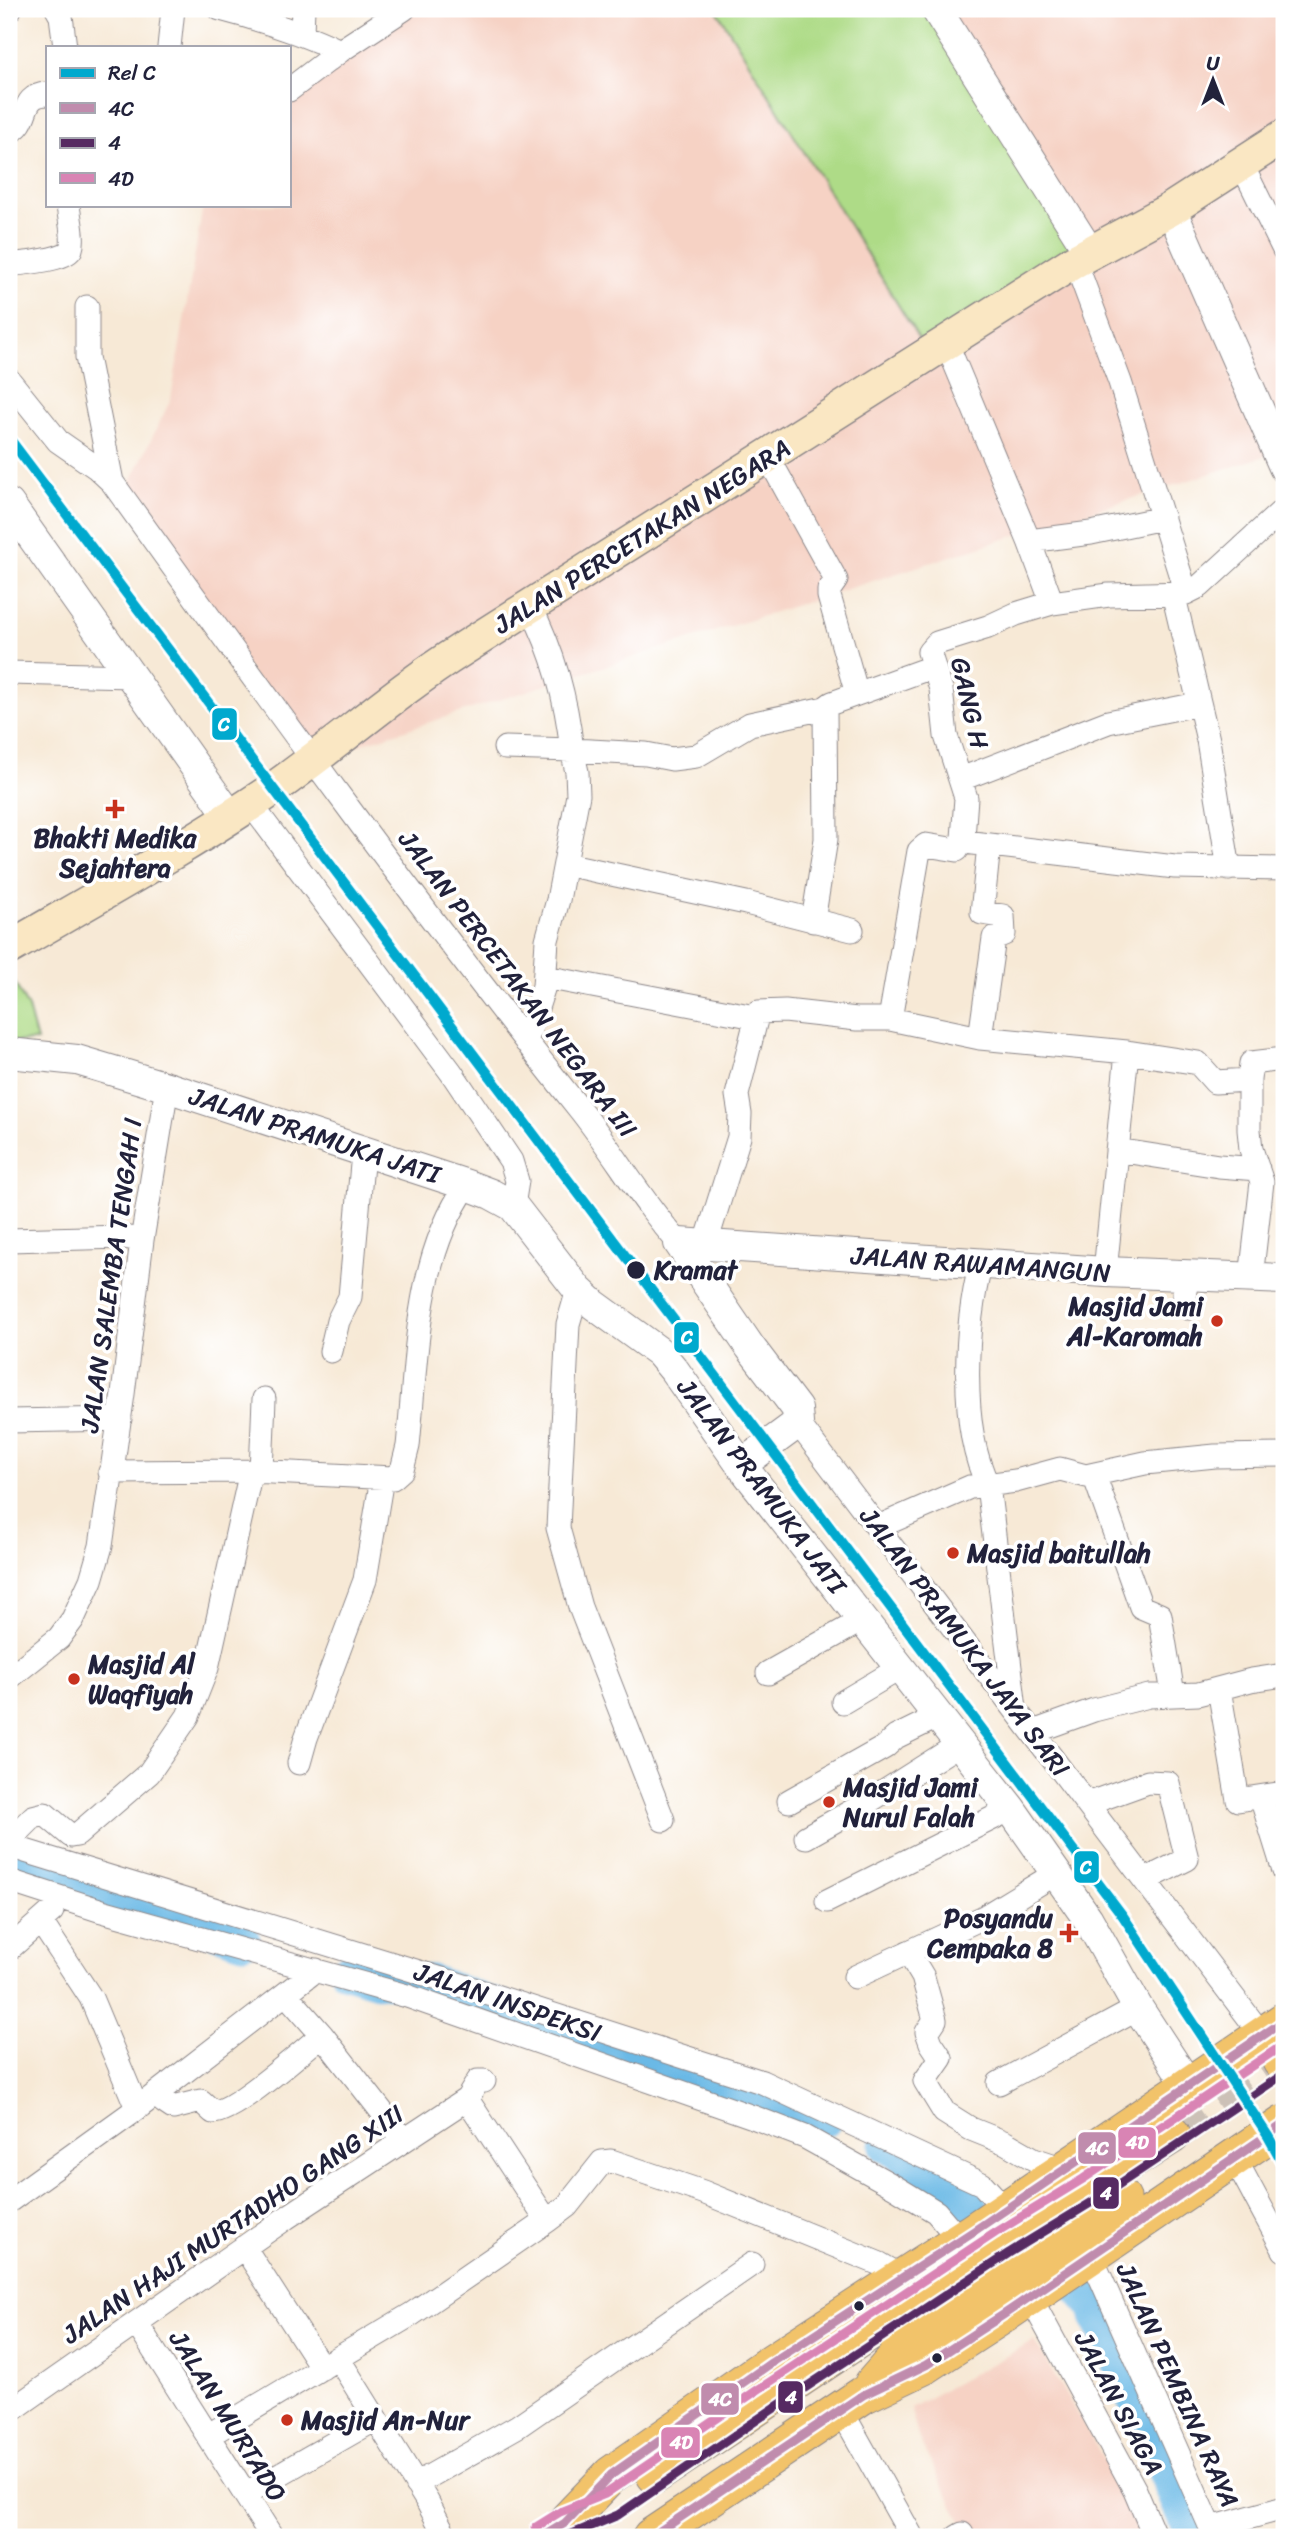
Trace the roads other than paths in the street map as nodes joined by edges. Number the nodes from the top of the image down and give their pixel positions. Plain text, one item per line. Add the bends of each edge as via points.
1 (57, 9) edge
2 (173, 9) edge
3 (220, 9) edge
4 (303, 9) edge
5 (404, 9) edge
6 (936, 9) edge
7 (302, 32) junction
8 (65, 46) edge
9 (169, 46) edge
10 (340, 51) junction
11 (290, 89) edge
12 (46, 94) edge
13 (9, 132) edge
14 (1284, 136) edge
15 (1241, 163) junction
16 (68, 206) edge
17 (1171, 209) junction
18 (1284, 250) edge
19 (1083, 257) junction
20 (9, 265) edge
21 (87, 307) dead end
22 (946, 342) junction
23 (9, 380) edge
24 (768, 457) junction
25 (1284, 467) edge
26 (112, 482) junction
27 (9, 504) edge
28 (1284, 509) edge
29 (1163, 518) junction
30 (1029, 541) junction
31 (1180, 593) junction
32 (1052, 603) junction
33 (530, 606) junction
34 (932, 667) junction
35 (9, 673) edge
36 (131, 676) junction
37 (857, 694) junction
38 (1198, 704) junction
39 (825, 708) junction
40 (505, 748) dead end
41 (572, 750) junction
42 (313, 760) junction
43 (961, 779) junction
44 (240, 809) junction
45 (963, 838) junction
46 (989, 845) junction
47 (565, 864) junction
48 (1229, 869) junction
49 (1284, 869) edge
50 (813, 921) junction
51 (852, 930) dead end
52 (9, 948) edge
53 (545, 977) junction
54 (755, 1017) junction
55 (890, 1020) junction
56 (980, 1038) junction
57 (526, 1042) junction
58 (1127, 1052) junction
59 (9, 1053) edge
60 (1284, 1059) edge
61 (1248, 1080) junction
62 (167, 1087) junction
63 (1117, 1150) junction
64 (363, 1153) junction
65 (1258, 1169) junction
66 (467, 1185) junction
67 (513, 1206) junction
68 (9, 1240) edge
69 (142, 1240) junction
70 (692, 1245) junction
71 (981, 1263) junction
72 (1105, 1272) junction
73 (1189, 1275) junction
74 (1251, 1278) junction
75 (1284, 1279) edge
76 (578, 1290) junction
77 (1188, 1308) dead end
78 (331, 1351) dead end
79 (264, 1399) dead end
80 (120, 1419) junction
81 (9, 1421) edge
82 (798, 1423) junction
83 (1284, 1455) edge
84 (741, 1465) junction
85 (256, 1471) junction
86 (110, 1472) junction
87 (1094, 1475) junction
88 (382, 1478) junction
89 (988, 1485) junction
90 (878, 1527) junction
91 (864, 1619) junction
92 (902, 1667) junction
93 (768, 1674) dead end
94 (1284, 1675) edge
95 (9, 1678) edge
96 (1219, 1689) junction
97 (1173, 1694) junction
98 (843, 1702) dead end
99 (1015, 1709) junction
100 (939, 1716) junction
101 (1033, 1732) junction
102 (961, 1743) junction
103 (299, 1763) dead end
104 (1284, 1793) edge
105 (1261, 1797) junction
106 (789, 1801) dead end
107 (1087, 1804) junction
108 (1012, 1809) junction
109 (663, 1821) dead end
110 (806, 1838) dead end
111 (9, 1841) edge
112 (9, 1846) edge
113 (1284, 1871) edge
114 (1055, 1874) junction
115 (1145, 1880) junction
116 (9, 1881) edge
117 (64, 1899) junction
118 (827, 1901) dead end
119 (41, 1922) junction
120 (9, 1949) edge
121 (908, 1952) junction
122 (316, 1970) junction
123 (855, 1977) dead end
124 (286, 1994) junction
125 (1138, 2008) junction
126 (322, 2035) junction
127 (1278, 2044) edge
128 (484, 2081) dead end
129 (999, 2083) dead end
130 (1189, 2086) junction
131 (159, 2092) junction
132 (467, 2099) junction
133 (137, 2108) junction
134 (1284, 2124) edge
135 (404, 2140) junction
136 (1234, 2157) junction
137 (1065, 2169) junction
138 (9, 2201) edge
139 (544, 2217) junction
140 (1000, 2246) junction
141 (244, 2247) junction
142 (1284, 2250) edge
143 (1076, 2253) junction
144 (752, 2264) dead end
145 (909, 2288) junction
146 (137, 2324) junction
147 (330, 2363) junction
148 (852, 2403) junction
149 (9, 2412) edge
150 (376, 2419) junction
151 (209, 2435) junction
152 (416, 2484) junction
153 (245, 2494) junction
154 (1284, 2508) edge
155 (553, 2530) edge
156 (1213, 2533) edge
157 (272, 2537) edge
158 (446, 2537) edge
159 (651, 2537) edge
160 (912, 2537) edge
161 (1155, 2537) edge

1 - 8 street
2 - 9 street
3 - 7 street
4 - 7 street
5 - 10 street
6 - 19 street
7 - 10 street
10 - 11 street
12 - 13 street via 29,101 20,125
14 - 15 main road, JALAN PERCETAKAN NEGARA
15 - 17 main road, JALAN PERCETAKAN NEGARA
15 - 18 street
16 - 20 street via 73,247 69,253
17 - 19 main road, JALAN PERCETAKAN NEGARA
17 - 25 street
19 - 22 main road, JALAN PERCETAKAN NEGARA
19 - 29 street
21 - 26 street via 87,357
22 - 24 main road, JALAN PERCETAKAN NEGARA
22 - 30 street
23 - 26 street via 58,441
24 - 33 main road, JALAN PERCETAKAN NEGARA
24 - 37 street via 836,580 829,596
26 - 42 street, JALAN PERCETAKAN NEGARA III
27 - 36 street
28 - 31 street via 1200,586
29 - 30 street
29 - 31 street
30 - 32 street
31 - 32 street, GANG H
31 - 38 street
32 - 34 street, GANG H via 937,643 929,652
33 - 41 street via 563,689
33 - 42 main road, JALAN PERCETAKAN NEGARA via 430,670
34 - 37 street
34 - 43 street, GANG H via 941,689 946,736
35 - 36 street
36 - 44 street
37 - 39 street
38 - 43 street via 1108,722
38 - 48 street
39 - 41 street via 750,724 696,756 672,759
39 - 50 street via 827,839
40 - 41 street
41 - 47 street via 578,795
42 - 44 main road, JALAN PERCETAKAN NEGARA
42 - 57 street, JALAN PERCETAKAN NEGARA III
43 - 45 street, GANG H via 966,798
44 - 52 main road, JALAN PERCETAKAN NEGARA
44 - 67 street via 443,1061 511,1161 517,1181
45 - 46 street via 969,844
45 - 55 street via 957,850 926,845 919,850
46 - 48 street
46 - 56 street via 982,913 1003,916 1004,934 994,939
47 - 50 street via 746,902
47 - 53 street via 547,940
48 - 49 street
50 - 51 street
53 - 54 street
53 - 57 street
54 - 55 street via 770,1010
54 - 70 street via 737,1095 738,1137
55 - 56 street
56 - 58 street
57 - 70 street, JALAN PERCETAKAN NEGARA III via 662,1224
58 - 61 street via 1198,1063 1215,1082
58 - 63 street
59 - 62 street, JALAN PRAMUKA JATI via 78,1060
60 - 61 street via 1251,1063
61 - 65 street via 1249,1130
62 - 64 street, JALAN PRAMUKA JATI
62 - 69 street, JALAN SALEMBA TENGAH I
63 - 65 street
63 - 72 street
64 - 66 street, JALAN PRAMUKA JATI
64 - 78 street via 350,1297
65 - 74 street via 1261,1189
66 - 67 street, JALAN PRAMUKA JATI
66 - 88 street via 450,1210 423,1293 402,1470 393,1478
67 - 76 street, JALAN PRAMUKA JATI
68 - 69 street
69 - 80 street, JALAN SALEMBA TENGAH I
70 - 71 street, JALAN RAWAMANGUN
70 - 82 street, JALAN PRAMUKA JAYA SARI via 750,1347 797,1409
71 - 72 street, JALAN RAWAMANGUN
71 - 89 street via 972,1296 968,1385 972,1427
72 - 73 street, JALAN RAWAMANGUN
73 - 74 street, JALAN RAWAMANGUN
73 - 77 street via 1184,1294
74 - 75 street, JALAN RAWAMANGUN
76 - 84 street, JALAN PRAMUKA JATI via 659,1352
76 - 109 street via 568,1324 558,1528 580,1607
79 - 85 street
80 - 81 street
80 - 86 street, JALAN SALEMBA TENGAH I
82 - 84 street
82 - 90 street, JALAN PRAMUKA JAYA SARI
83 - 87 street via 1144,1463
84 - 91 street, JALAN PRAMUKA JATI
85 - 86 street
85 - 88 street
85 - 111 street via 207,1668 188,1716 166,1750 149,1773 77,1836 45,1814 33,1817
86 - 95 street, JALAN SALEMBA TENGAH I via 101,1546 73,1619 60,1637
87 - 89 street via 1060,1469
87 - 97 street via 1141,1607 1160,1615
88 - 103 street via 365,1580
89 - 90 street via 959,1491
89 - 99 street
90 - 99 street, JALAN PRAMUKA JAYA SARI
91 - 92 street, JALAN PRAMUKA JATI
91 - 93 street
92 - 98 street
92 - 100 street, JALAN PRAMUKA JATI
94 - 96 street
96 - 97 street
96 - 105 street via 1238,1800
97 - 101 street via 1094,1710
99 - 101 street, JALAN PRAMUKA JAYA SARI
100 - 102 street, JALAN PRAMUKA JATI
100 - 106 street
101 - 107 street, JALAN PRAMUKA JAYA SARI
102 - 108 street, JALAN PRAMUKA JATI
102 - 110 street
104 - 105 street
105 - 113 street
107 - 115 street, JALAN PRAMUKA JAYA SARI
107 - 115 street via 1148,1782 1168,1783 1187,1859
108 - 114 street, JALAN PRAMUKA JATI
108 - 118 street
112 - 140 street via 762,2082 982,2184
114 - 121 street via 984,1917
114 - 125 street, JALAN PRAMUKA JATI via 1088,1919
115 - 127 street, JALAN PRAMUKA JAYA SARI
116 - 117 street, JALAN INSPEKSI
117 - 119 street
117 - 122 street, JALAN INSPEKSI
119 - 120 street
119 - 133 street via 91,1998
121 - 123 street
121 - 137 street via 923,1977 935,2020 928,2032 941,2058 925,2081 944,2112 1034,2159
122 - 124 street
122 - 140 street, JALAN INSPEKSI via 407,1996 805,2137
124 - 126 street
124 - 131 street
125 - 129 street
125 - 130 street, JALAN PRAMUKA JATI
126 - 131 street via 222,2111 213,2112 201,2101 176,2109
126 - 135 street
127 - 130 main road
128 - 132 street, JALAN HAJI MURTADHO GANG XIII via 478,2081
130 - 137 main road
131 - 133 street
132 - 135 street, JALAN HAJI MURTADHO GANG XIII
132 - 139 street
133 - 138 street
134 - 136 main road
135 - 141 street, JALAN HAJI MURTADHO GANG XIII
136 - 142 street
136 - 143 main road
137 - 140 main road
139 - 145 street via 567,2206 602,2162 611,2161 703,2192 880,2264
139 - 147 street via 412,2314
140 - 143 main road
140 - 143 main road via 1179,2145
140 - 145 main road
140 - 145 main road
140 - 148 main road via 926,2365
140 - 161 street, JALAN SIAGA via 1135,2490
141 - 146 street, JALAN HAJI MURTADHO GANG XIII
141 - 147 street
143 - 156 street, JALAN PEMBINA RAYA
144 - 152 street via 518,2426
145 - 155 main road via 611,2505
146 - 149 street, JALAN HAJI MURTADHO GANG XIII
146 - 151 street, JALAN MURTADO
147 - 150 street
147 - 151 street
148 - 159 main road
148 - 160 street
150 - 152 street
150 - 153 street
151 - 153 street, JALAN MURTADO
152 - 158 street
153 - 157 street, JALAN MURTADO
154 - 156 street

